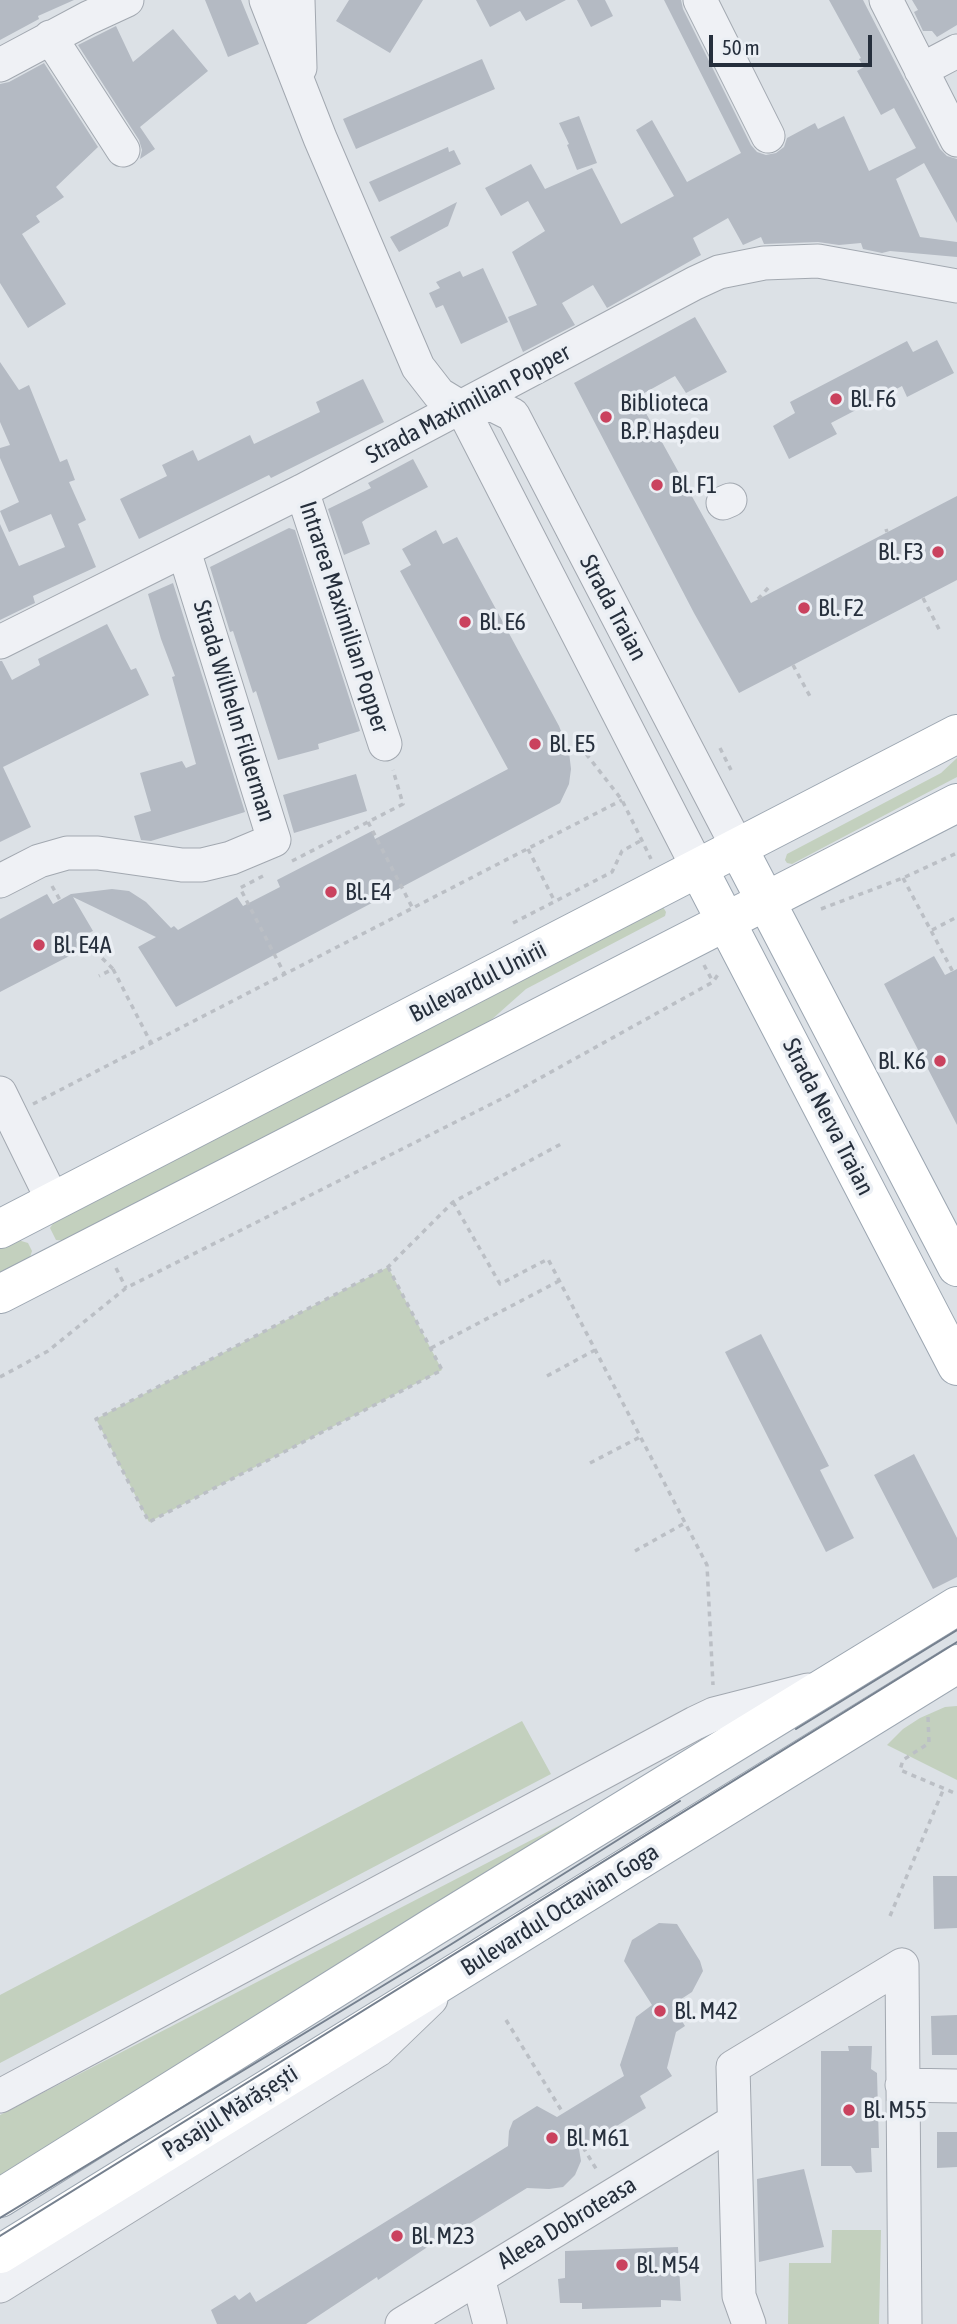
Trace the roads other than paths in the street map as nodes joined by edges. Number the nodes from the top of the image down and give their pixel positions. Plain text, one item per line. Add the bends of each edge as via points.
1 (127, 0) edge
2 (266, 0) edge
3 (298, 0) edge
4 (700, 0) edge
5 (886, 0) edge
6 (50, 37) junction
7 (957, 51) edge
8 (0, 65) edge
9 (921, 70) junction
10 (302, 95) junction
11 (768, 136) dead end
12 (957, 140) edge
13 (123, 150) dead end
14 (957, 286) edge
15 (534, 370) junction
16 (425, 378) junction
17 (462, 408) junction
18 (513, 415) junction
19 (420, 429) junction
20 (302, 491) junction
21 (184, 551) junction
22 (0, 642) edge
23 (957, 734) edge
24 (385, 744) road end
25 (957, 803) edge
26 (737, 848) junction
27 (698, 868) junction
28 (0, 881) edge
29 (773, 915) junction
30 (733, 934) junction
31 (15, 1099) edge
32 (27, 1215) edge
33 (56, 1265) junction
34 (957, 1267) edge
35 (0, 1294) edge
36 (957, 1366) edge
37 (957, 1605) edge
38 (957, 1664) edge
39 (957, 1678) edge
40 (827, 1685) junction
41 (920, 1688) junction
42 (433, 1927) joint
43 (460, 1970) junction
44 (902, 2085) junction
45 (957, 2086) edge
46 (0, 2096) edge
47 (733, 2122) junction
48 (0, 2198) edge
49 (0, 2254) edge
50 (478, 2278) junction
51 (0, 2286) edge
52 (402, 2324) edge
53 (490, 2324) edge
54 (749, 2324) edge
55 (905, 2324) edge

1 - 6 street
2 - 10 street, Strada Traian
3 - 10 street, Strada Traian
4 - 11 street
5 - 9 street
6 - 8 street
6 - 13 street
7 - 9 street
9 - 12 street
10 - 16 street, Strada Traian
14 - 15 street, Strada Maximilian Popper via 818,261 744,266 695,283
15 - 17 street, Strada Maximilian Popper
15 - 18 street via 516,393
16 - 17 street, Strada Traian via 439,394
16 - 19 street via 429,407
17 - 18 street via 493,405
17 - 19 street, Strada Maximilian Popper
17 - 27 street, Strada Traian
18 - 26 street, Strada Traian
19 - 20 street, Strada Maximilian Popper
20 - 21 street, Strada Maximilian Popper
20 - 24 street, Intrarea Maximilian Popper
21 - 22 street, Strada Maximilian Popper
21 - 28 street, Strada Wilhelm Filderman via 274,840 202,865 67,853
23 - 26 main road, Bulevardul Unirii
25 - 29 main road
26 - 27 main road, Bulevardul Unirii
26 - 29 main road, Strada Nerva Traian
27 - 30 main road, Strada Nerva Traian
27 - 32 main road, Bulevardul Unirii
29 - 30 main road
29 - 34 main road, Strada Nerva Traian
30 - 33 main road
30 - 36 main road, Strada Nerva Traian
31 - 32 street
32 - 33 main road
33 - 35 main road
37 - 40 main road, Bulevardul Octavian Goga
38 - 41 main road, Bulevardul Octavian Goga
39 - 41 main road
40 - 42 main road, Bulevardul Octavian Goga
40 - 46 street, Bulevardul Octavian Goga via 695,1723
41 - 43 main road, Bulevardul Octavian Goga
42 - 48 main road, Pasajul Mărășești
43 - 49 main road, Pasajul Mărășești
43 - 51 street, Bulevardul Octavian Goga via 378,2050
44 - 45 street
44 - 47 street via 902,1965 733,2067
44 - 55 street
47 - 50 street, Aleea Dobroteasa
47 - 54 street via 739,2296
50 - 52 street, Aleea Dobroteasa
50 - 53 street

